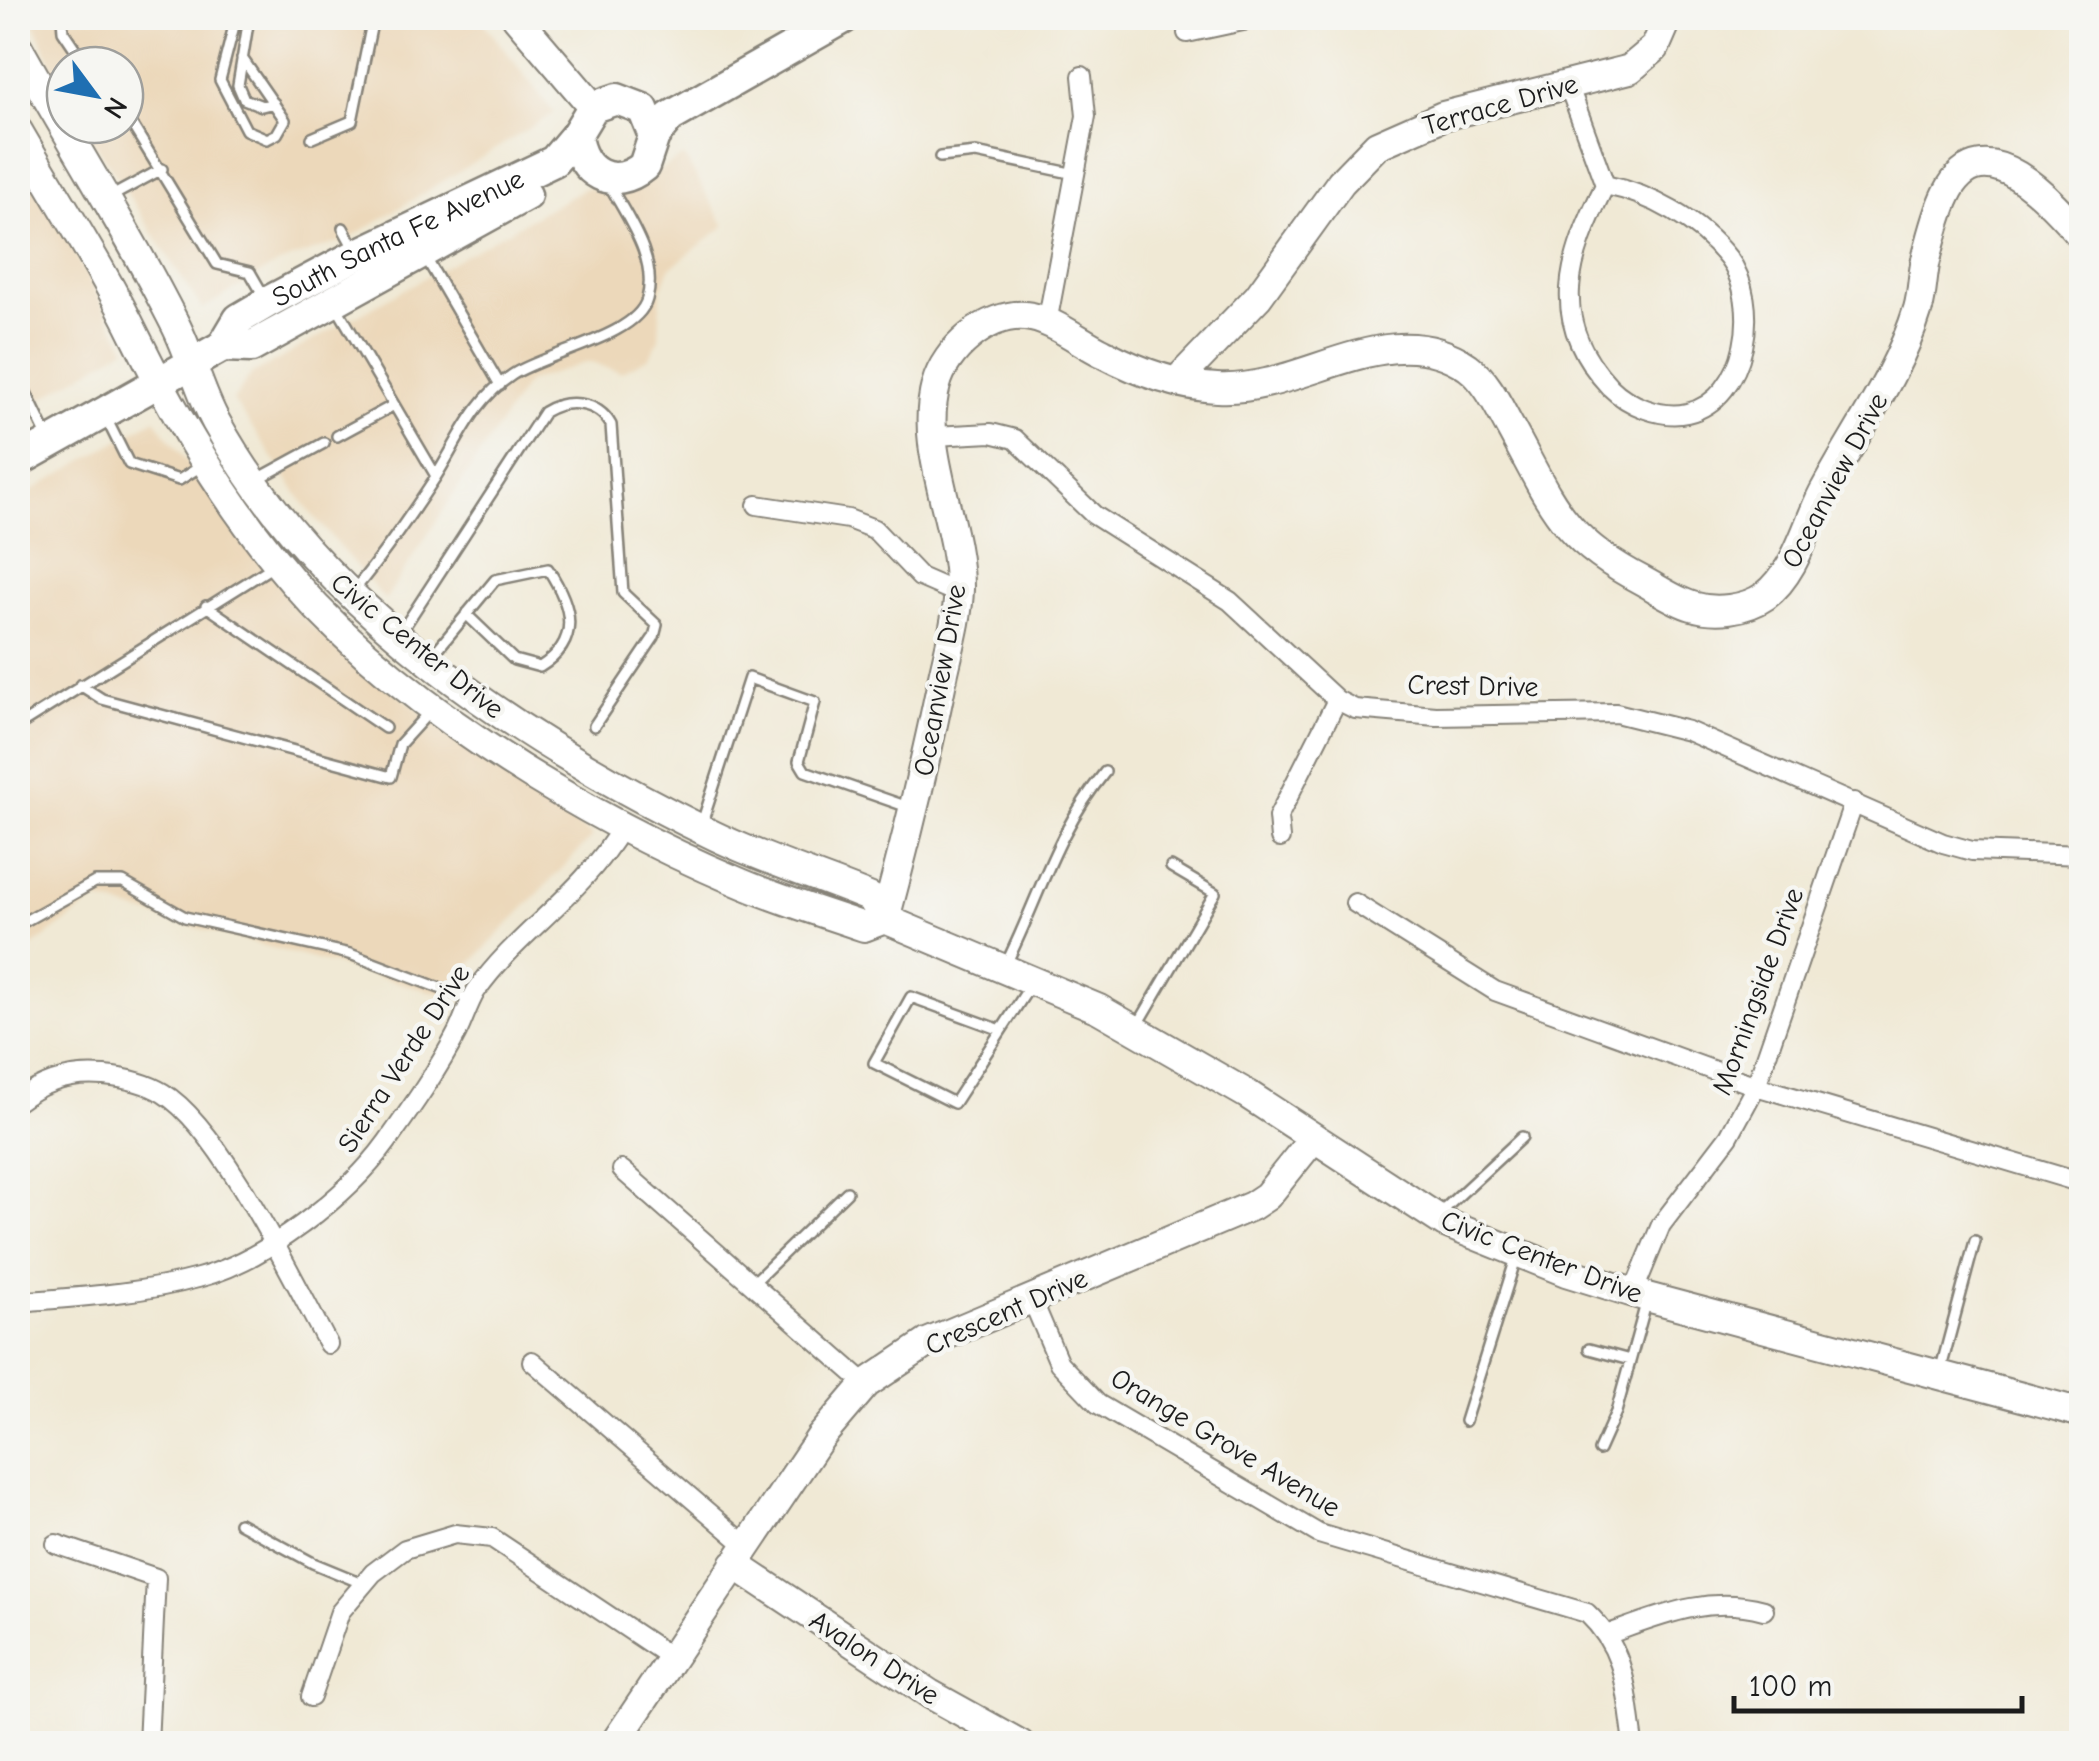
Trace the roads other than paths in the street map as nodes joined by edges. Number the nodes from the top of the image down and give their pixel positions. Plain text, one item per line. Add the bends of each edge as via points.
1 (62, 18) edge
2 (236, 18) edge
3 (249, 18) edge
4 (372, 18) edge
5 (518, 18) edge
6 (809, 18) edge
7 (844, 18) edge
8 (1258, 18) edge
9 (1668, 18) edge
10 (1187, 33) dead end
11 (72, 45) edge
12 (18, 47) edge
13 (242, 58) junction
14 (1082, 76) dead end
15 (1568, 84) junction
16 (274, 103) junction
17 (636, 104) junction
18 (592, 107) junction
19 (18, 131) edge
20 (576, 135) junction
21 (654, 136) junction
22 (312, 138) dead end
23 (145, 142) edge
24 (940, 157) dead end
25 (162, 168) junction
26 (597, 173) junction
27 (1075, 174) junction
28 (1606, 185) junction
29 (106, 200) junction
30 (2082, 237) edge
31 (422, 251) junction
32 (333, 300) junction
33 (268, 302) junction
34 (1047, 323) junction
35 (222, 346) junction
36 (192, 364) junction
37 (18, 376) edge
38 (1177, 381) junction
39 (156, 383) junction
40 (500, 385) junction
41 (394, 404) junction
42 (104, 413) junction
43 (337, 436) dead end
44 (934, 436) junction
45 (50, 443) junction
46 (324, 443) dead end
47 (18, 461) edge
48 (207, 463) junction
49 (436, 476) junction
50 (255, 481) junction
51 (757, 505) dead end
52 (277, 564) junction
53 (959, 594) junction
54 (350, 595) junction
55 (206, 606) junction
56 (466, 614) junction
57 (399, 634) junction
58 (430, 658) junction
59 (80, 686) junction
60 (1337, 700) junction
61 (433, 708) junction
62 (18, 726) edge
63 (594, 726) dead end
64 (385, 728) dead end
65 (1105, 772) dead end
66 (1854, 802) junction
67 (915, 809) junction
68 (622, 827) junction
69 (706, 831) junction
70 (1280, 838) dead end
71 (2082, 854) edge
72 (1171, 868) dead end
73 (1356, 904) dead end
74 (885, 919) junction
75 (18, 925) edge
76 (1005, 966) junction
77 (1034, 979) junction
78 (472, 1000) junction
79 (1001, 1030) junction
80 (1135, 1030) junction
81 (1756, 1086) junction
82 (18, 1102) edge
83 (1522, 1136) dead end
84 (1312, 1140) junction
85 (622, 1170) dead end
86 (2082, 1183) edge
87 (847, 1192) dead end
88 (1436, 1217) junction
89 (1975, 1242) dead end
90 (272, 1243) junction
91 (1517, 1252) junction
92 (752, 1284) junction
93 (1640, 1295) junction
94 (1032, 1297) junction
95 (18, 1302) edge
96 (328, 1344) dead end
97 (1589, 1349) dead end
98 (532, 1360) dead end
99 (1630, 1360) junction
100 (1940, 1374) junction
101 (866, 1384) junction
102 (2082, 1412) edge
103 (1465, 1421) dead end
104 (1599, 1450) dead end
105 (239, 1522) dead end
106 (56, 1544) dead end
107 (741, 1555) junction
108 (364, 1584) junction
109 (1764, 1610) dead end
110 (1609, 1634) junction
111 (672, 1658) junction
112 (311, 1698) dead end
113 (148, 1744) edge
114 (614, 1744) edge
115 (1020, 1744) edge
116 (1634, 1744) edge

1 - 11 lane
2 - 16 lane via 220,80 256,137 277,134 285,120
3 - 13 lane
4 - 22 lane via 352,121
5 - 18 street
6 - 17 main road via 662,101
7 - 21 main road, South Santa Fe Avenue via 683,109
8 - 10 street
9 - 15 street, Terrace Drive via 1654,48 1630,68
12 - 29 street, Civic Center Drive
13 - 16 lane
13 - 16 lane via 238,85 244,99
14 - 27 street via 1086,116
15 - 28 street
15 - 38 street, Terrace Drive via 1442,116 1377,146 1341,182 1258,296
17 - 18 main road via 617,99
17 - 21 main road
18 - 20 main road, South Santa Fe Avenue
19 - 39 street, Civic Center Drive
20 - 26 main road
20 - 33 main road, South Santa Fe Avenue via 539,170 350,241
21 - 26 main road, South Santa Fe Avenue via 650,158 638,171 623,178
23 - 25 lane
24 - 27 lane via 976,153
25 - 29 lane
25 - 33 lane via 217,264 250,272
26 - 31 main road, South Santa Fe Avenue via 557,178
26 - 40 lane via 644,249 647,298 638,317 611,334
27 - 34 street
28 - 28 street via 1577,241 1569,282 1580,352 1637,407 1686,414 1710,401 1735,374 1745,320 1741,284 1706,236 1648,197
29 - 36 street, Civic Center Drive
30 - 38 street, Oceanview Drive via 2013,171 1988,165 1956,181 1930,244 1920,305 1900,356 1821,496 1788,570 1767,595 1739,609 1692,606 1591,550 1565,526 1491,394 1472,370 1438,351 1391,346 1252,387
31 - 32 main road, South Santa Fe Avenue
31 - 40 lane
32 - 35 main road, South Santa Fe Avenue via 250,347
32 - 41 lane
33 - 35 main road, South Santa Fe Avenue via 239,319
34 - 38 street, Oceanview Drive via 1108,356
34 - 44 street, Oceanview Drive via 1015,317 976,330 944,363 934,388
35 - 36 main road, South Santa Fe Avenue
36 - 39 main road, South Santa Fe Avenue
36 - 50 street, Civic Center Drive via 214,420
37 - 45 lane
39 - 42 main road, South Santa Fe Avenue
39 - 48 street, Civic Center Drive
40 - 49 lane via 476,406
41 - 43 lane
41 - 49 lane
42 - 45 main road, South Santa Fe Avenue
42 - 48 lane via 130,464 179,480
44 - 53 street, Oceanview Drive
44 - 60 street, Crest Drive via 991,433 1015,439 1094,515 1230,600
45 - 47 main road, South Santa Fe Avenue
46 - 50 lane
48 - 52 street, Civic Center Drive
49 - 54 lane
50 - 54 street, Civic Center Drive
51 - 53 street via 848,519 874,530 920,577
52 - 55 lane
52 - 61 street, Civic Center Drive via 329,619
53 - 67 street, Oceanview Drive
54 - 57 street, Civic Center Drive
55 - 59 lane
55 - 64 lane
56 - 56 lane via 495,580 548,569 562,590 570,630 559,655 540,667 514,660
56 - 58 lane
57 - 58 street, Civic Center Drive
57 - 63 lane via 544,412 559,402 594,406 612,425 623,593 657,626
58 - 69 street, Civic Center Drive via 568,758
59 - 61 lane via 102,699 391,777 400,744
59 - 62 lane
60 - 66 street, Crest Drive via 1355,709 1436,716 1616,713 1688,731
60 - 70 street via 1278,818
61 - 68 street, Civic Center Drive
65 - 76 lane via 1052,851 1040,896
66 - 71 street, Crest Drive via 1972,851
66 - 81 street, Morningside Drive
67 - 69 lane via 804,772 799,762 815,702 749,678
67 - 74 street, Oceanview Drive
68 - 69 street via 652,816 686,833
68 - 74 street, Civic Center Drive via 737,882 864,928
68 - 78 street, Sierra Verde Drive via 583,884 493,970
69 - 74 street, Civic Center Drive via 871,898
72 - 80 lane via 1215,893
73 - 81 street via 1495,992
74 - 76 street, Civic Center Drive
75 - 78 lane via 95,882 123,882 185,917 350,954
76 - 77 street, Civic Center Drive
77 - 79 lane
77 - 80 street, Civic Center Drive
78 - 90 street, Sierra Verde Drive via 371,1162
79 - 79 lane via 954,1102 874,1062 912,997
80 - 84 street, Civic Center Drive
81 - 86 street
81 - 93 street, Morningside Drive via 1729,1136 1661,1225
82 - 90 street via 41,1086 90,1075 147,1084 186,1110 211,1141
83 - 88 lane
84 - 88 street, Civic Center Drive
84 - 94 street, Crescent Drive via 1252,1206
85 - 92 street
87 - 92 lane
88 - 91 street, Civic Center Drive
89 - 100 lane
90 - 95 street, Sierra Verde Drive via 203,1277 112,1295
90 - 96 street
91 - 93 street, Civic Center Drive
91 - 103 lane
92 - 101 street
93 - 99 lane
93 - 100 street, Civic Center Drive
94 - 101 street, Crescent Drive via 927,1342
94 - 110 street, Orange Grove Avenue via 1059,1362 1098,1404 1319,1534 1587,1612
97 - 99 lane
98 - 107 street
99 - 104 lane
100 - 102 street, Civic Center Drive
101 - 107 street, Crescent Drive via 820,1438
105 - 108 lane
106 - 113 street via 156,1578
107 - 111 street, Crescent Drive
107 - 115 street, Avalon Drive via 930,1694
108 - 111 street via 405,1549 455,1534 492,1538
108 - 112 street via 329,1634
109 - 110 street via 1730,1601 1678,1609
110 - 116 street via 1621,1663
111 - 114 street, Crescent Drive

